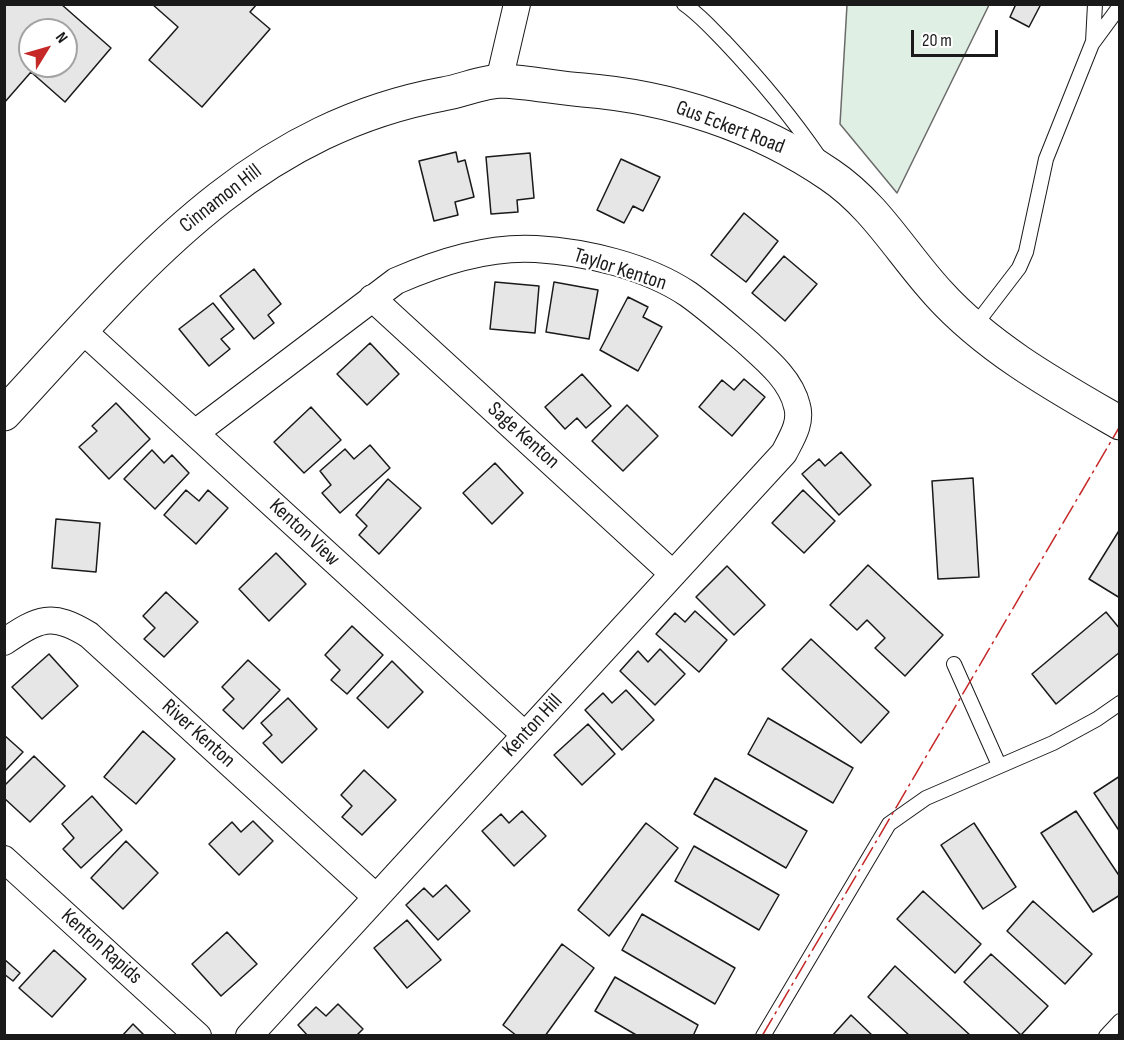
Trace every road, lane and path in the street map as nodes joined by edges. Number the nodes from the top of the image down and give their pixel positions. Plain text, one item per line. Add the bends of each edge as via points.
1 (517, 4) edge
2 (684, 4) edge
3 (1095, 4) edge
4 (1119, 6) edge
5 (1092, 44) junction
6 (499, 81) junction
7 (832, 176) junction
8 (372, 298) junction
9 (973, 328) junction
10 (82, 330) junction
11 (798, 408) joint
12 (4, 414) edge
13 (1119, 423) edge
14 (195, 433) junction
15 (673, 574) junction
16 (4, 642) edge
17 (954, 664) dead end
18 (1119, 703) edge
19 (525, 735) junction
20 (999, 765) junction
21 (4, 859) edge
22 (376, 897) junction
23 (1119, 1021) edge
24 (198, 1035) edge
25 (249, 1035) edge
26 (763, 1035) edge
27 (1106, 1035) edge

1 - 6 street
2 - 7 lane via 696,12 798,126
3 - 5 lane
4 - 5 lane
5 - 9 lane via 1046,159 1026,252 1019,268
6 - 7 street, Gus Eckert Road via 597,91 692,109 761,135
6 - 10 street, Cinnamon Hill via 411,100 355,120 299,144 255,170 165,243
7 - 9 street, Gus Eckert Road via 871,210 938,293
8 - 11 street, Taylor Kenton via 428,266 486,252 534,249 584,254 646,273 686,292 763,356 789,385
8 - 14 street, Taylor Kenton
8 - 15 street, Sage Kenton
9 - 13 street, Gus Eckert Road via 1059,388
10 - 12 street, Cinnamon Hill
10 - 14 street, Kenton View
11 - 15 street, Kenton Hill via 796,430 784,453
14 - 19 street, Kenton View
15 - 19 street, Kenton Hill
16 - 22 street, River Kenton via 27,626 49,619 69,622 89,635
17 - 20 lane
18 - 20 lane via 1053,742
19 - 22 street, Kenton Hill
20 - 26 lane via 926,798 889,824
21 - 24 street, Kenton Rapids
22 - 25 street, Kenton Hill
23 - 27 lane

